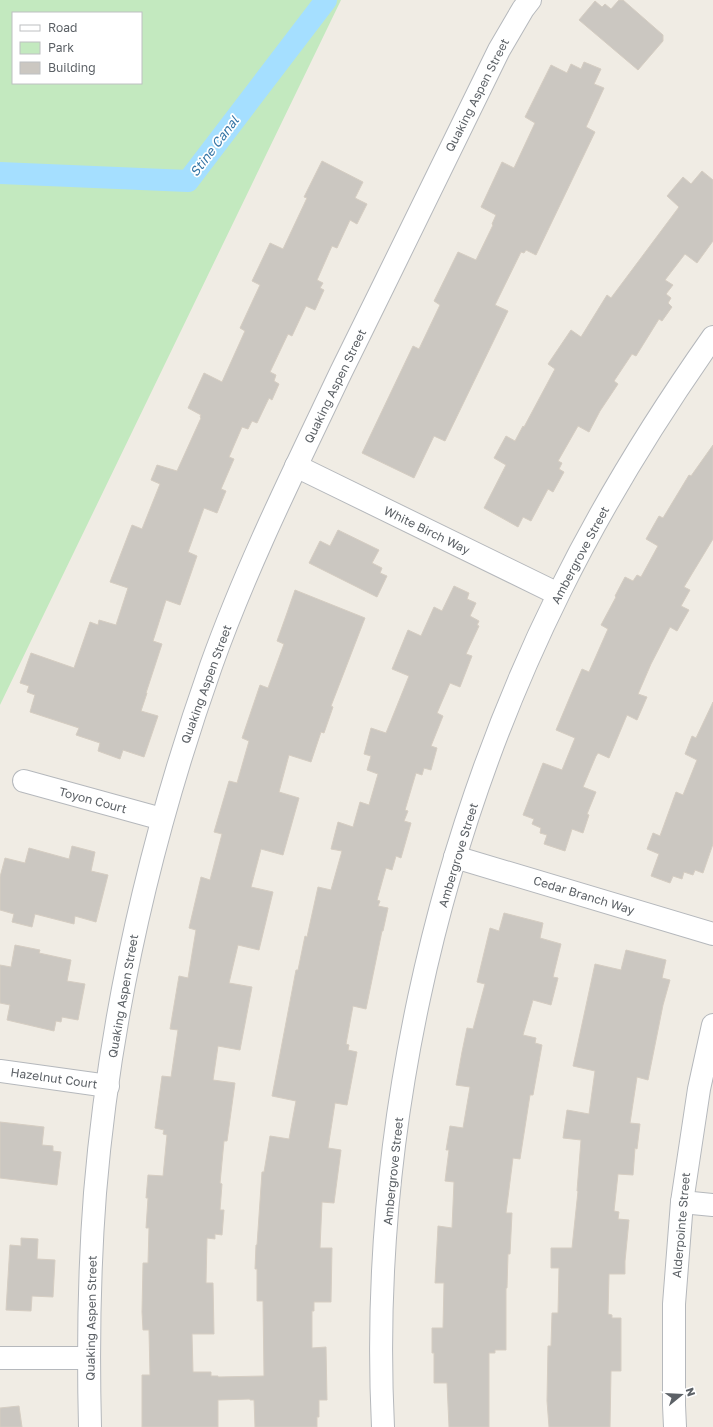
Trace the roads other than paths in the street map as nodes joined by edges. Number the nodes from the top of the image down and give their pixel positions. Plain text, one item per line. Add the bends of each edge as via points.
1 (530, 0) edge
2 (713, 337) edge
3 (296, 466) junction
4 (558, 594) junction
5 (24, 781) dead end
6 (162, 819) junction
7 (456, 856) junction
8 (713, 934) edge
9 (713, 1025) edge
10 (0, 1071) edge
11 (108, 1086) junction
12 (682, 1202) junction
13 (713, 1205) edge
14 (0, 1358) edge
15 (88, 1358) junction
16 (90, 1427) edge
17 (383, 1427) edge
18 (675, 1427) edge

1 - 3 street, Quaking Aspen Street via 498,50
2 - 4 street, Ambergrove Street via 672,395 624,473
3 - 4 street, White Birch Way
3 - 6 street, Quaking Aspen Street via 251,564 212,663
4 - 7 street, Ambergrove Street via 520,678 489,756
5 - 6 street, Toyon Court
6 - 11 street, Quaking Aspen Street via 136,923
7 - 8 street, Cedar Branch Way
7 - 17 street, Ambergrove Street via 431,945 412,1034 397,1125 387,1216 382,1308
9 - 12 street, Alderpointe Street via 699,1089
10 - 11 street, Hazelnut Court
11 - 15 street, Quaking Aspen Street via 96,1192
12 - 13 street
12 - 18 street, Alderpointe Street via 674,1304
14 - 15 street
15 - 16 street, Quaking Aspen Street

